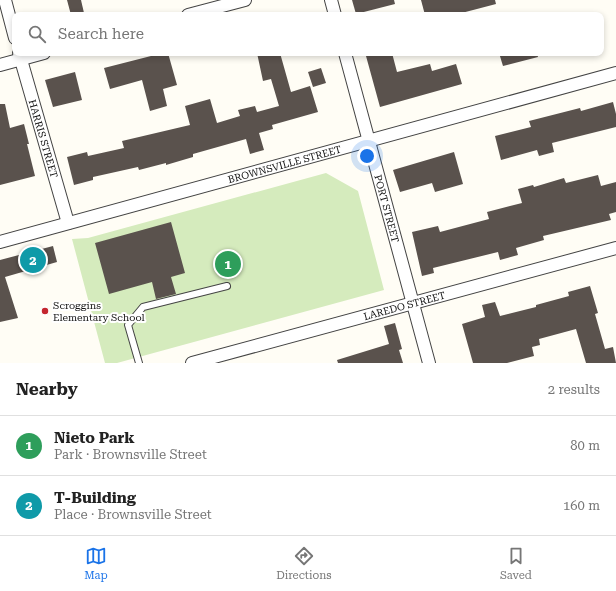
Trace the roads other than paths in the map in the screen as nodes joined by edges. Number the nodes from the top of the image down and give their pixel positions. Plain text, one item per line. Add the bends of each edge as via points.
1 (5, 0) edge
2 (245, 0) edge
3 (331, 0) edge
4 (199, 12) edge
5 (334, 12) edge
6 (12, 27) edge
7 (20, 56) edge
8 (347, 56) edge
9 (0, 65) edge
10 (616, 73) edge
11 (370, 141) junction
12 (68, 223) junction
13 (0, 242) edge
14 (616, 248) edge
15 (227, 286) dead end
16 (414, 303) junction
17 (139, 363) edge
18 (192, 363) edge
19 (429, 363) edge

1 - 6 street
2 - 4 street
3 - 5 street
7 - 9 street
7 - 12 street, HARRIS STREET
8 - 11 street, PORT STREET
10 - 11 street, BROWNSVILLE STREET
11 - 12 street, BROWNSVILLE STREET
11 - 16 street, PORT STREET
12 - 13 street, BROWNSVILLE STREET
14 - 16 street, LAREDO STREET
15 - 17 lane via 143,308 128,325
16 - 18 street, LAREDO STREET
16 - 19 street, PORT STREET

